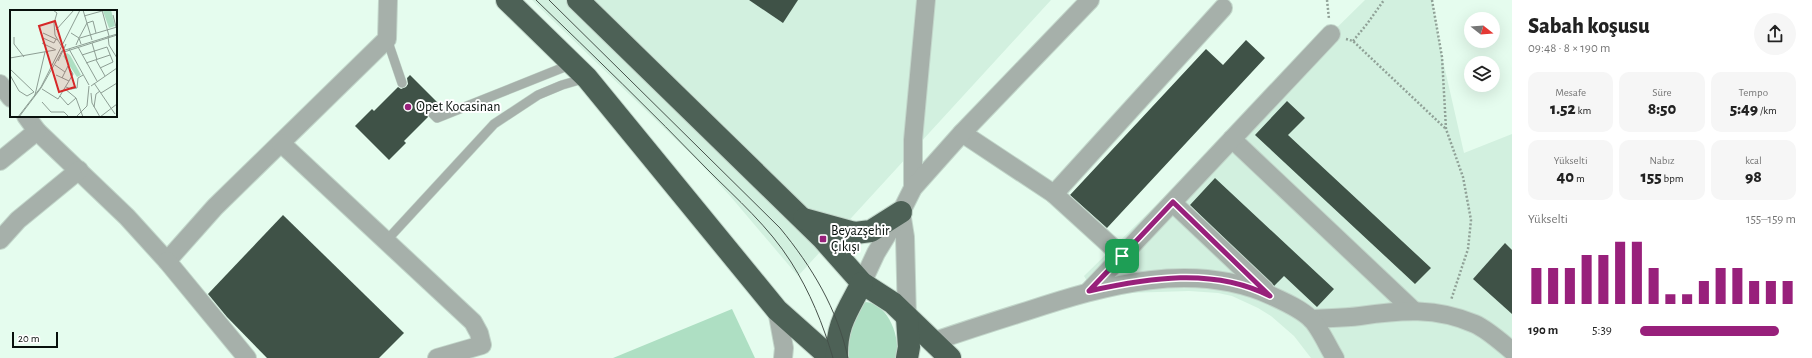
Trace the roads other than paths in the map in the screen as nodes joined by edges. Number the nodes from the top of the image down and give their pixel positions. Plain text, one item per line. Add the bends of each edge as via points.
1 (388, 0) edge
2 (507, 0) edge
3 (578, 0) edge
4 (926, 0) edge
5 (1090, 0) edge
6 (1223, 8) dead end
7 (1331, 34) dead end
8 (387, 39) junction
9 (580, 71) junction
10 (402, 83) dead end
11 (0, 84) edge
12 (10, 97) edge
13 (432, 113) dead end
14 (27, 117) edge
15 (37, 131) junction
16 (962, 133) junction
17 (1232, 139) junction
18 (281, 143) junction
19 (0, 161) edge
20 (79, 170) junction
21 (913, 188) junction
22 (1054, 194) junction
23 (1173, 202) junction
24 (901, 212) junction
25 (802, 218) junction
26 (0, 240) edge
27 (386, 241) junction
28 (1122, 256) junction
29 (167, 261) junction
30 (862, 283) junction
31 (1089, 291) junction
32 (1270, 296) junction
33 (777, 310) junction
34 (1413, 310) junction
35 (907, 318) junction
36 (1311, 319) junction
37 (932, 342) junction
38 (1512, 351) edge
39 (784, 355) edge
40 (247, 358) edge
41 (438, 358) edge
42 (832, 358) edge
43 (837, 358) edge
44 (907, 358) edge
45 (950, 358) edge
46 (1335, 358) edge

1 - 8 street
2 - 9 highway
3 - 25 highway
4 - 21 street via 913,140
5 - 16 street
6 - 22 street
7 - 17 street
8 - 10 lane
8 - 18 street
9 - 13 lane via 437,118
9 - 27 lane via 562,85 538,95 494,124
9 - 33 highway
11 - 12 street
14 - 15 street
15 - 19 street
15 - 20 street
16 - 21 street
16 - 22 street
17 - 23 street
17 - 34 street
18 - 27 street
18 - 29 street via 215,207
20 - 26 street via 10,228
20 - 29 street
21 - 24 street
22 - 28 street
23 - 28 street
23 - 32 street
24 - 25 highway via 871,231 855,233
24 - 30 street via 876,253
24 - 35 street via 905,237
25 - 30 highway
27 - 41 street via 473,322 479,333 482,345
28 - 31 street
29 - 40 street
30 - 35 highway via 892,303
30 - 43 highway via 842,320 836,346
31 - 32 street via 1139,281 1186,278 1227,281
31 - 37 street
32 - 36 street
33 - 39 street
33 - 42 highway
34 - 36 street
34 - 38 street via 1445,315 1476,324
35 - 37 highway
35 - 44 highway
36 - 46 street
37 - 45 highway

